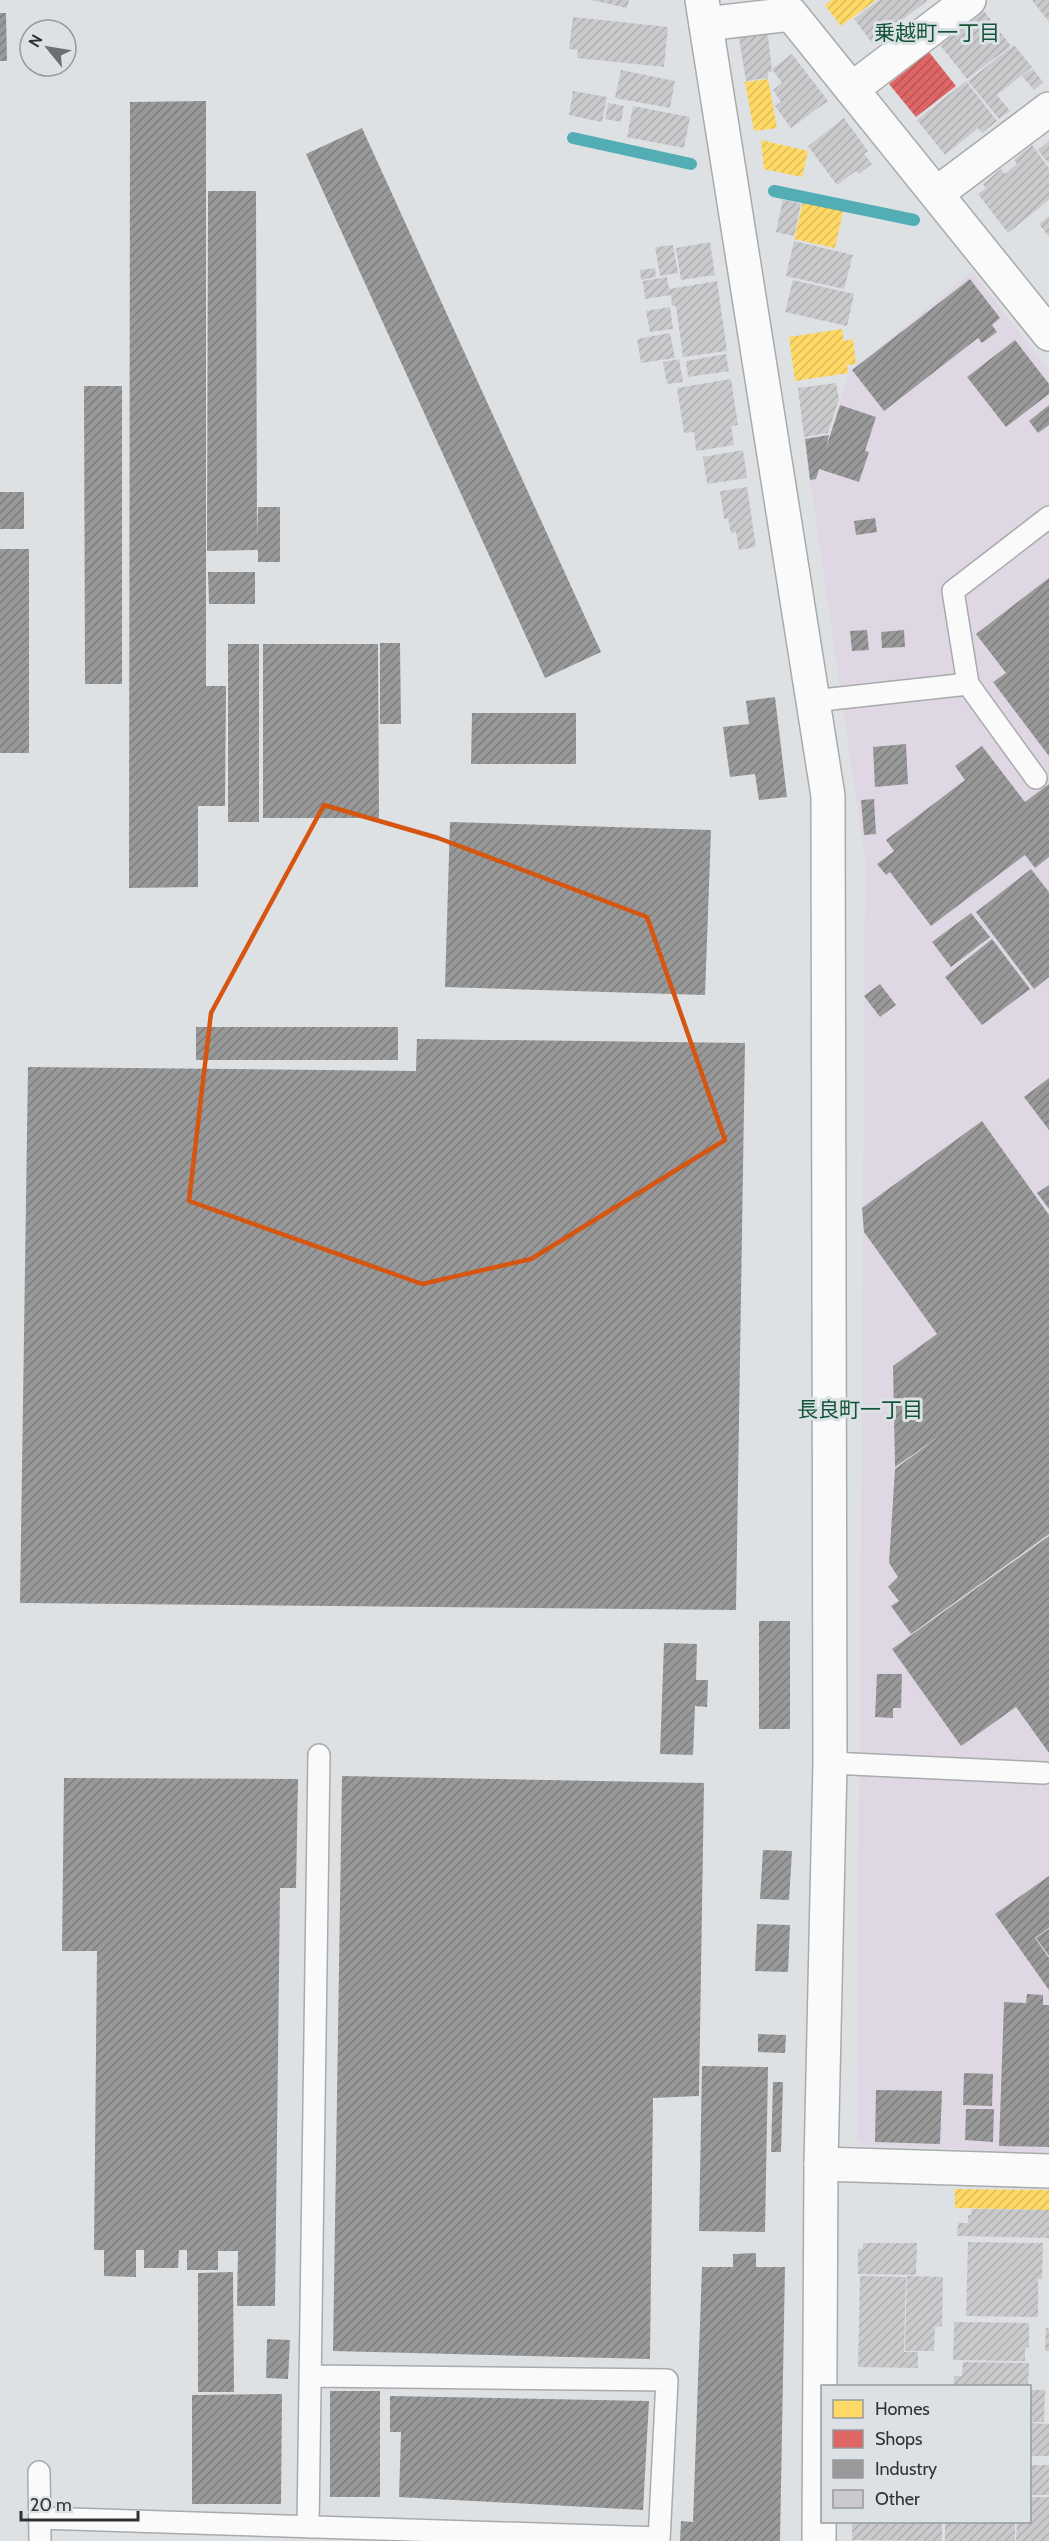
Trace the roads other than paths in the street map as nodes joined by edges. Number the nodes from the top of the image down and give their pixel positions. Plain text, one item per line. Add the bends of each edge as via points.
1 (969, 0) edge
2 (793, 7) edge
3 (704, 12) edge
4 (852, 89) junction
5 (1049, 109) edge
6 (936, 194) junction
7 (1049, 334) edge
8 (1049, 517) edge
9 (968, 684) junction
10 (813, 701) junction
11 (1036, 778) dead end
12 (319, 1755) dead end
13 (830, 1763) junction
14 (1044, 1773) dead end
15 (821, 2164) junction
16 (1049, 2171) edge
17 (312, 2376) junction
18 (39, 2472) dead end
19 (40, 2518) junction
20 (309, 2527) junction
21 (659, 2540) edge
22 (40, 2541) edge
23 (819, 2541) edge

1 - 4 street
2 - 3 street
2 - 4 street
3 - 10 street
4 - 6 street
5 - 6 street
6 - 7 street
8 - 9 lane via 953,591
9 - 10 lane
9 - 11 lane
10 - 13 street via 828,796
12 - 17 lane
13 - 14 lane
13 - 15 street
15 - 16 street
15 - 23 street
17 - 20 lane
17 - 21 lane via 667,2380
18 - 19 lane
19 - 20 lane
19 - 22 lane
20 - 21 lane

